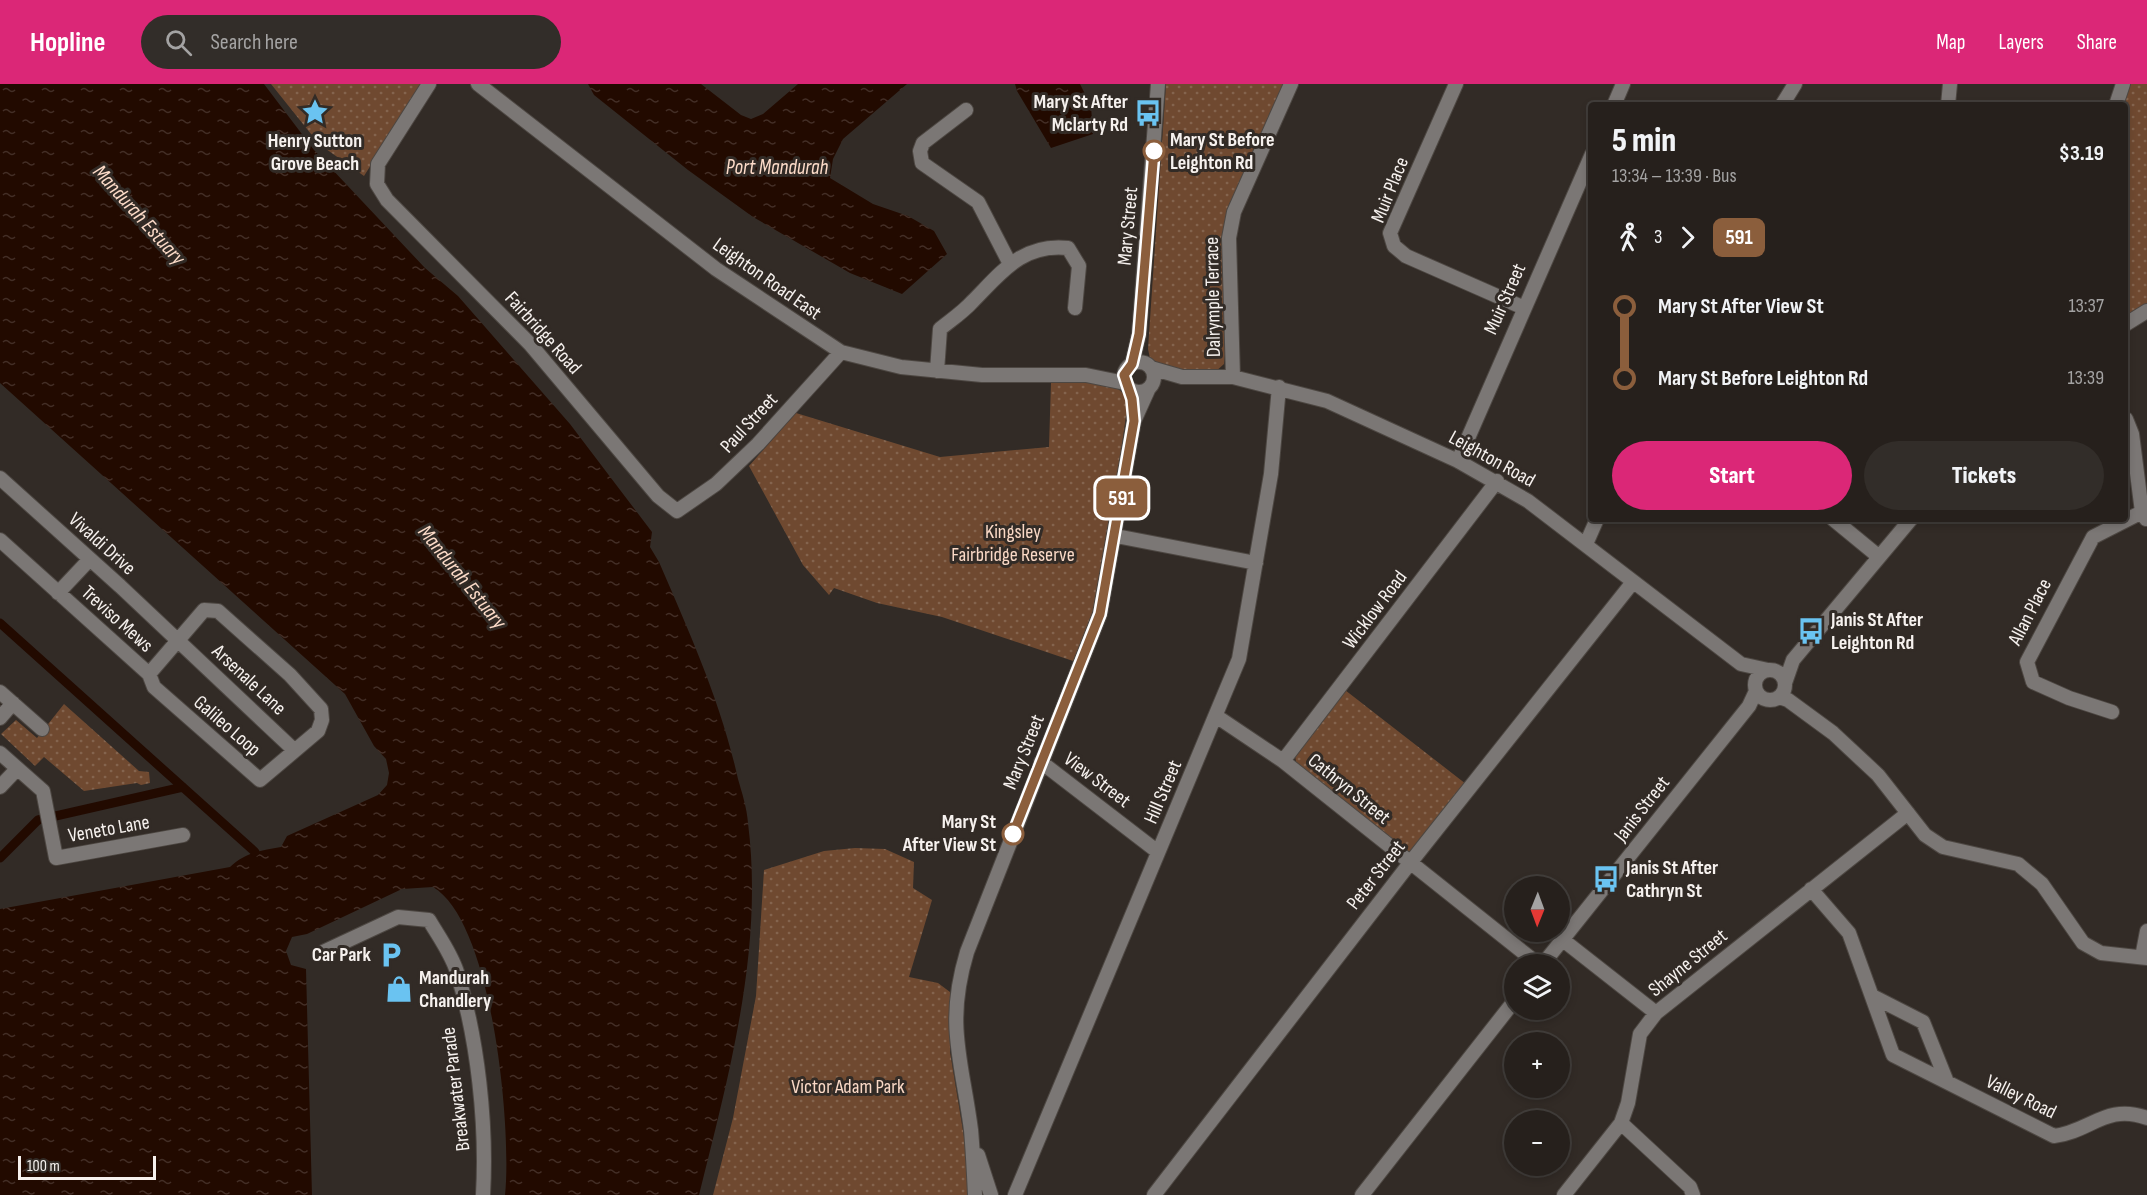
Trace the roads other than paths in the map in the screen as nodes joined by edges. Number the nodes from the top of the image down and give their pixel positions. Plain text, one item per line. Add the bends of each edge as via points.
1 (429, 84) edge
2 (478, 84) edge
3 (1158, 84) edge
4 (1291, 84) edge
5 (1456, 84) edge
6 (1623, 84) edge
7 (1950, 84) edge
8 (2123, 84) edge
9 (494, 89) edge
10 (1615, 102) edge
11 (1948, 102) edge
12 (2117, 102) edge
13 (966, 110) dead end
14 (1588, 163) edge
15 (1009, 262) junction
16 (1075, 308) dead end
17 (1522, 308) junction
18 (2147, 311) edge
19 (2128, 323) edge
20 (1139, 334) junction
21 (841, 352) junction
22 (1130, 366) junction
23 (1149, 366) junction
24 (937, 371) junction
25 (1086, 375) junction
26 (1182, 377) junction
27 (1233, 377) junction
28 (1127, 385) junction
29 (1150, 387) junction
30 (1279, 387) junction
31 (1134, 421) junction
32 (2128, 424) edge
33 (1458, 461) junction
34 (1497, 481) junction
35 (2, 483) edge
36 (677, 511) joint
37 (2145, 516) edge
38 (1596, 522) edge
39 (1837, 522) edge
40 (1908, 522) edge
41 (1116, 536) junction
42 (0, 540) edge
43 (1586, 544) junction
44 (1878, 556) junction
45 (90, 559) junction
46 (1256, 563) junction
47 (1633, 582) junction
48 (58, 593) junction
49 (177, 639) junction
50 (1793, 660) junction
51 (1741, 664) junction
52 (1771, 670) junction
53 (149, 674) junction
54 (1759, 691) junction
55 (0, 692) edge
56 (1784, 692) junction
57 (13, 703) junction
58 (2112, 712) dead end
59 (1216, 716) junction
60 (0, 718) edge
61 (42, 729) dead end
62 (294, 750) junction
63 (0, 753) edge
64 (1282, 761) junction
65 (1041, 762) junction
66 (16, 769) junction
67 (0, 787) edge
68 (1908, 813) junction
69 (183, 835) dead end
70 (1158, 852) junction
71 (1410, 863) junction
72 (1811, 889) junction
73 (1570, 931) edge
74 (2147, 931) edge
75 (1561, 942) edge
76 (1566, 942) edge
77 (323, 952) dead end
78 (1525, 954) edge
79 (1551, 954) edge
80 (2144, 958) edge
81 (1874, 998) junction
82 (1656, 1013) junction
83 (1504, 1014) edge
84 (1947, 1082) junction
85 (2147, 1118) edge
86 (1621, 1123) junction
87 (971, 1130) junction
88 (483, 1195) edge
89 (975, 1195) edge
90 (991, 1195) edge
91 (1016, 1195) edge
92 (1154, 1195) edge
93 (1362, 1195) edge
94 (1564, 1195) edge
95 (1693, 1195) edge

1 - 36 street, Fairbridge Road via 378,164 377,184 387,200 530,344 657,496
2 - 9 street, Leighton Road East
3 - 20 street, Mary Street
4 - 27 street, Dalrymple Terrace via 1234,212 1229,238
5 - 17 street, Muir Place via 1390,233 1394,246 1406,256
6 - 10 street
7 - 11 street
8 - 12 street
9 - 21 street, Leighton Road East via 716,269
13 - 15 street via 923,143 922,163 978,202
14 - 17 street, Muir Street
15 - 16 street via 1051,246 1068,248 1079,266
15 - 24 street via 940,329
17 - 33 street, Muir Street
18 - 19 street
20 - 22 street, Mary Street
20 - 23 street, Mary Street
21 - 24 street, Leighton Road East via 901,367
21 - 36 street, Paul Street via 758,444 716,484
22 - 23 street
22 - 25 street, Leighton Road East
22 - 28 street, Mary Street
23 - 26 street, Leighton Road
23 - 29 street, Mary Street via 1155,377
24 - 25 street, Leighton Road East
25 - 28 street, Leighton Road East
26 - 27 street, Leighton Road
26 - 29 street, Leighton Road
27 - 30 street, Leighton Road
28 - 29 street via 1139,393
28 - 31 street, Mary Street
29 - 31 street, Mary Street
30 - 33 street, Leighton Road via 1327,401
30 - 46 street, Hill Street via 1271,474
31 - 41 street, Mary Street
32 - 37 street
33 - 34 street, Leighton Road
34 - 43 street, Leighton Road
34 - 64 street, Wicklow Road
35 - 45 street, Vivaldi Drive
37 - 58 street, Allan Place via 2092,537 2027,662 2033,682
38 - 43 street
39 - 44 street
40 - 44 street
41 - 46 street
41 - 65 street, Mary Street via 1100,614
42 - 48 street, Treviso Mews
43 - 47 street, Leighton Road
44 - 50 street
45 - 48 street, Treviso Mews
45 - 49 street, Vivaldi Drive
46 - 59 street, Hill Street via 1239,659
47 - 51 street, Leighton Road
47 - 71 street, Peter Street
48 - 53 street, Treviso Mews
49 - 53 street, Galileo Loop
49 - 62 street, Arsenale Lane
49 - 62 street, Galileo Loop via 204,610 218,611 290,675 321,709 322,720 318,731
50 - 52 street
50 - 56 street
51 - 52 street, Leighton Road
51 - 54 street, Leighton Road
52 - 54 street via 1759,675
52 - 56 street via 1781,674
53 - 62 street, Galileo Loop via 154,687 260,780
54 - 56 street
54 - 73 street, Janis Street
55 - 57 street
56 - 68 street via 1878,775
57 - 60 street
57 - 61 street
59 - 64 street, Cathryn Street
59 - 70 street, Hill Street
63 - 66 street, Veneto Lane
64 - 71 street, Cathryn Street
65 - 70 street, View Street
65 - 87 street, Mary Street via 967,952 959,983 956,1043
66 - 67 street
66 - 69 street, Veneto Lane via 43,791 56,858
68 - 72 street, Shayne Street
68 - 80 street via 1944,842 2019,859 2043,876 2086,939 2117,955
70 - 91 street, Hill Street
71 - 78 street, Cathryn Street
71 - 92 street, Peter Street
72 - 81 street, Valley Road via 1849,933
72 - 82 street, Shayne Street
74 - 80 street
75 - 79 street, Janis Street
76 - 82 street
77 - 88 street, Breakwater Parade via 398,917 429,920 457,972 471,1035 483,1124
81 - 84 street via 1923,1022
81 - 84 street, Valley Road via 1893,1055
82 - 86 street, Shayne Street via 1640,1034
83 - 93 street
84 - 85 street, Valley Road via 2054,1136 2065,1135 2111,1114 2132,1113
86 - 94 street, Shayne Street
86 - 95 street via 1690,1187
87 - 89 street, Mary Street
87 - 90 street, Mary Street

